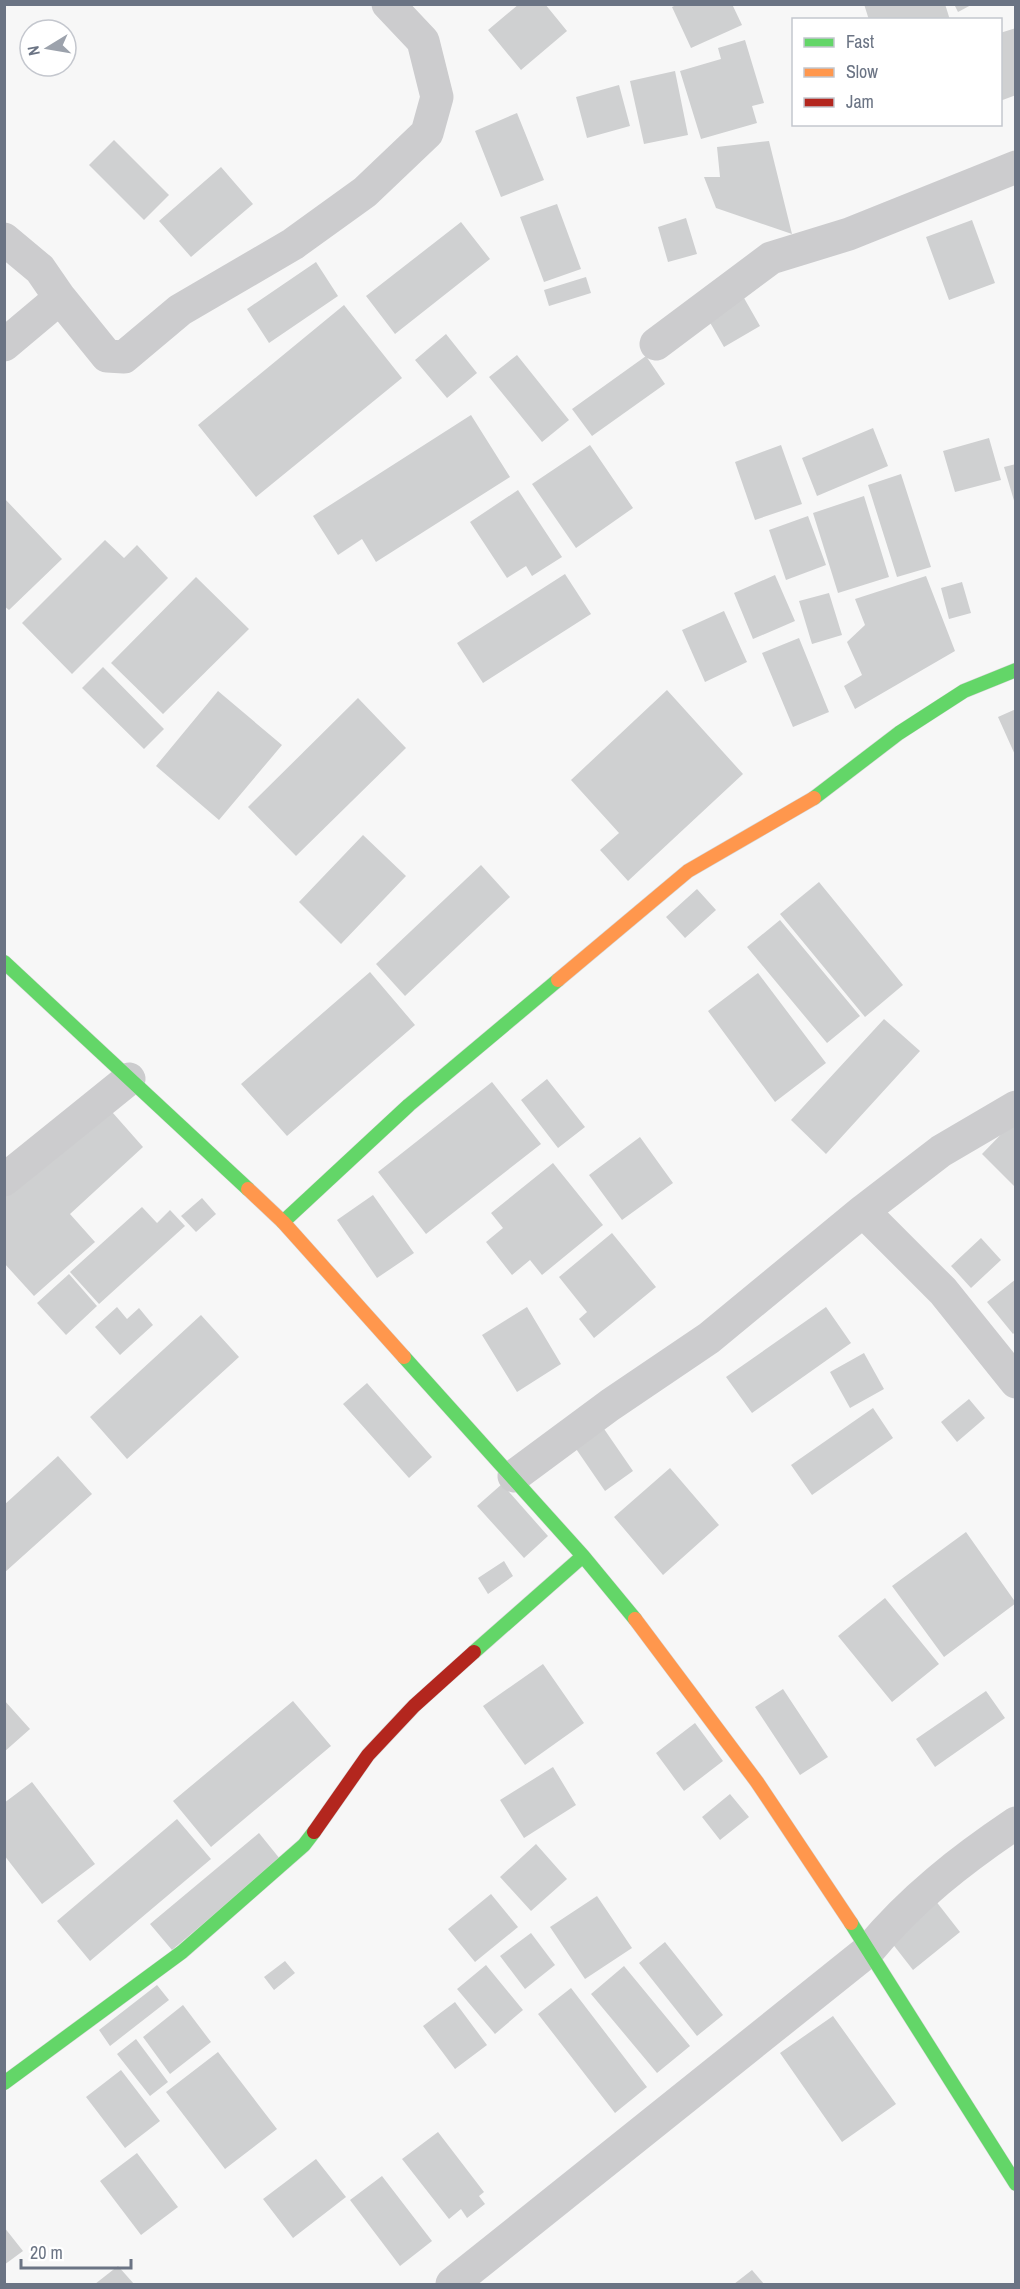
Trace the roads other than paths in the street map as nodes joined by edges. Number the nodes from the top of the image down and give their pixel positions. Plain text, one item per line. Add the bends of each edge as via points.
1 (388, 4) edge
2 (1016, 167) edge
3 (4, 239) edge
4 (60, 298) junction
5 (656, 344) dead end
6 (4, 345) edge
7 (1016, 670) edge
8 (4, 962) edge
9 (129, 1079) junction
10 (1016, 1107) edge
11 (4, 1180) edge
12 (863, 1211) junction
13 (282, 1222) junction
14 (1016, 1383) edge
15 (514, 1476) junction
16 (583, 1556) junction
17 (1016, 1823) edge
18 (869, 1950) junction
19 (4, 2083) edge
20 (1016, 2184) edge
21 (453, 2284) edge

1 - 4 street via 423,41 437,97 427,133 365,192 293,244 180,310 124,357 107,356
2 - 5 street via 849,234 771,258
3 - 4 street via 40,269
4 - 6 street
7 - 13 street via 964,691 899,733 805,805 688,871 409,1105
8 - 9 street
9 - 11 street
9 - 13 street
10 - 12 street via 941,1151
12 - 14 street via 943,1291
12 - 15 street via 709,1338
13 - 15 street
15 - 16 street
16 - 18 street via 758,1782
16 - 19 street via 414,1706 368,1755 304,1845 182,1952
17 - 18 street via 934,1882 897,1916
18 - 20 street
18 - 21 street

